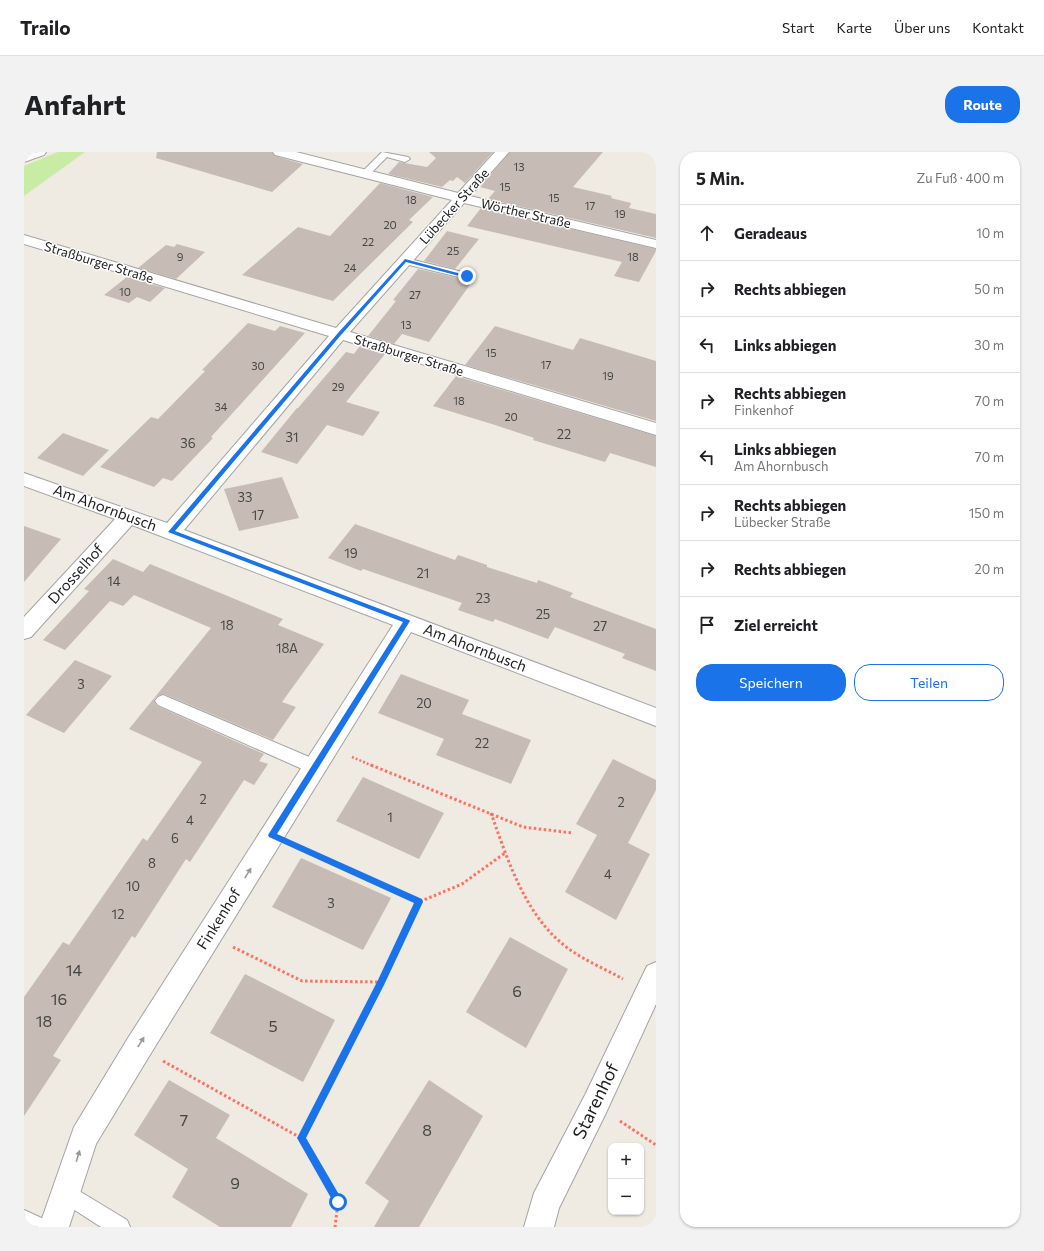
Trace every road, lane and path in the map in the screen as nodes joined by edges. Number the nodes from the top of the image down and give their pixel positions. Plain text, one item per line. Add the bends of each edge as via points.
1 (39, 152) edge
2 (280, 152) edge
3 (502, 152) edge
4 (24, 158) edge
5 (405, 159) dead end
6 (365, 174) junction
7 (461, 198) junction
8 (24, 239) edge
9 (656, 244) edge
10 (405, 261) junction
11 (467, 276) dead end
12 (339, 334) junction
13 (656, 429) edge
14 (24, 479) edge
15 (128, 518) junction
16 (171, 532) junction
17 (407, 621) junction
18 (24, 631) edge
19 (163, 701) dead end
20 (656, 717) edge
21 (321, 757) junction
22 (491, 813) junction
23 (573, 833) dead end
24 (272, 835) junction
25 (506, 853) junction
26 (419, 902) junction
27 (208, 935) junction
28 (381, 982) junction
29 (651, 984) edge
30 (138, 1048) junction
31 (595, 1105) junction
32 (301, 1138) junction
33 (656, 1145) edge
34 (66, 1193) junction
35 (24, 1220) edge
36 (40, 1227) edge
37 (54, 1227) edge
38 (120, 1227) edge
39 (335, 1227) edge
40 (539, 1227) edge

1 - 4 street
2 - 6 street, Wörther Straße
3 - 7 street, Lübecker Straße
5 - 6 lane via 385,154
6 - 7 street, Wörther Straße
7 - 9 street, Wörther Straße
7 - 10 street, Lübecker Straße
8 - 12 street, Straßburger Straße
10 - 11 lane
10 - 12 street, Lübecker Straße
12 - 13 street, Straßburger Straße
12 - 16 street, Lübecker Straße
14 - 15 street, Am Ahornbusch
15 - 16 street, Am Ahornbusch
15 - 18 street, Drosselhof
16 - 17 street, Am Ahornbusch
17 - 20 street, Am Ahornbusch
17 - 21 street, Finkenhof
19 - 21 lane
21 - 22 path
21 - 24 street, Finkenhof
22 - 23 path via 523,827
22 - 25 path
24 - 26 path
27 -> 24 street, Finkenhof
25 - 26 path via 462,884
25 - 29 path via 526,900 543,924 569,949
26 - 28 path
27 - 28 path via 302,981
30 -> 27 street, Finkenhof
28 - 32 path
29 - 31 street, Starenhof
30 - 32 path
34 -> 30 street, Finkenhof via 84,1137
31 - 33 path
31 - 40 street, Starenhof via 545,1204
32 - 39 path via 338,1202
34 - 37 street, Finkenhof
34 - 38 lane
35 - 36 lane

